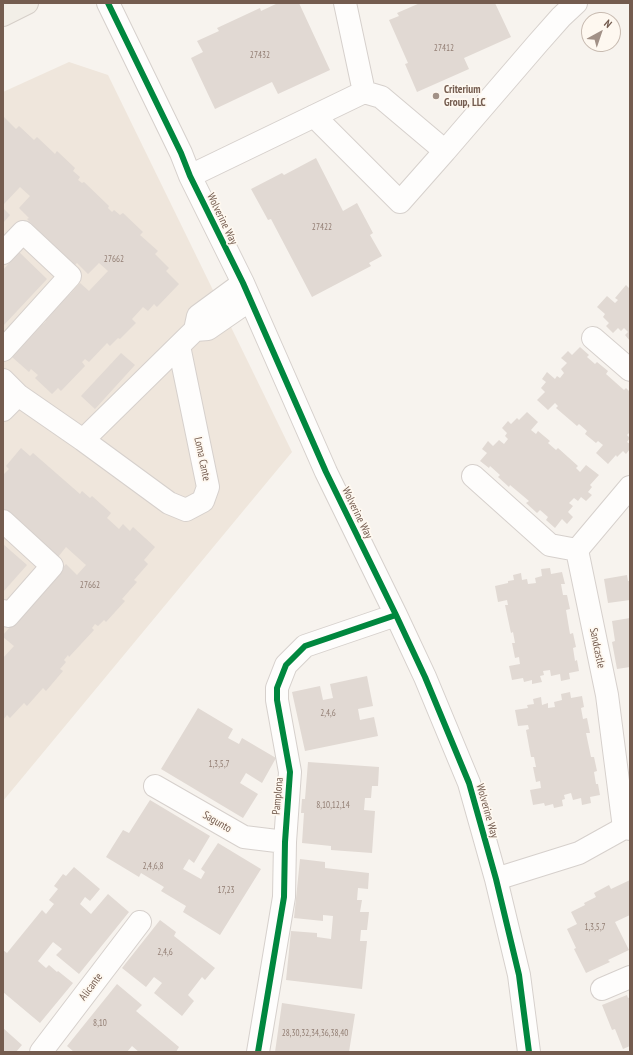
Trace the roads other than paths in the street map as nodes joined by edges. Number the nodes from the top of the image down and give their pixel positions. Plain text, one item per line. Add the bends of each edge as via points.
1 (27, 3) edge
2 (108, 3) edge
3 (345, 3) edge
4 (563, 8) edge
5 (3, 15) edge
6 (364, 92) junction
7 (314, 116) junction
8 (445, 151) junction
9 (190, 176) junction
10 (3, 253) edge
11 (246, 292) junction
12 (593, 338) dead end
13 (179, 346) junction
14 (3, 350) edge
15 (630, 370) edge
16 (3, 380) edge
17 (11, 402) edge
18 (83, 440) junction
19 (473, 476) dead end
20 (630, 487) edge
21 (3, 521) edge
22 (577, 550) junction
23 (3, 611) edge
24 (396, 615) junction
25 (155, 786) dead end
26 (627, 828) edge
27 (285, 842) junction
28 (496, 879) junction
29 (140, 922) dead end
30 (630, 977) edge
31 (602, 989) dead end
32 (44, 1051) edge
33 (258, 1052) edge
34 (528, 1052) edge

1 - 5 main road
2 - 9 street, Wolverine Way
3 - 6 street
4 - 8 street
6 - 7 street
6 - 8 street via 381,97
7 - 8 street via 400,202
7 - 9 street
9 - 11 street, Wolverine Way
10 - 14 street via 23,232 70,276
11 - 13 street via 208,329 194,330
11 - 24 street, Wolverine Way via 326,472
12 - 15 street
13 - 18 street
13 - 18 street, Loma Cante via 208,487 203,501 186,510 169,503
16 - 17 street, Loma Cante
17 - 18 street, Loma Cante
19 - 22 street via 550,545
20 - 22 street
21 - 23 street via 52,566 8,616
22 - 26 street, Sandcastle via 606,695
24 - 27 street, Pamplona via 305,646 286,665 277,688 290,772
24 - 28 street, Wolverine Way via 469,783
25 - 27 street, Sagunto via 244,837
26 - 28 street, Sandcastle via 580,853
27 - 33 street, Pamplona via 284,897
28 - 34 street, Wolverine Way via 519,975
29 - 32 street, Alicante
30 - 31 street

